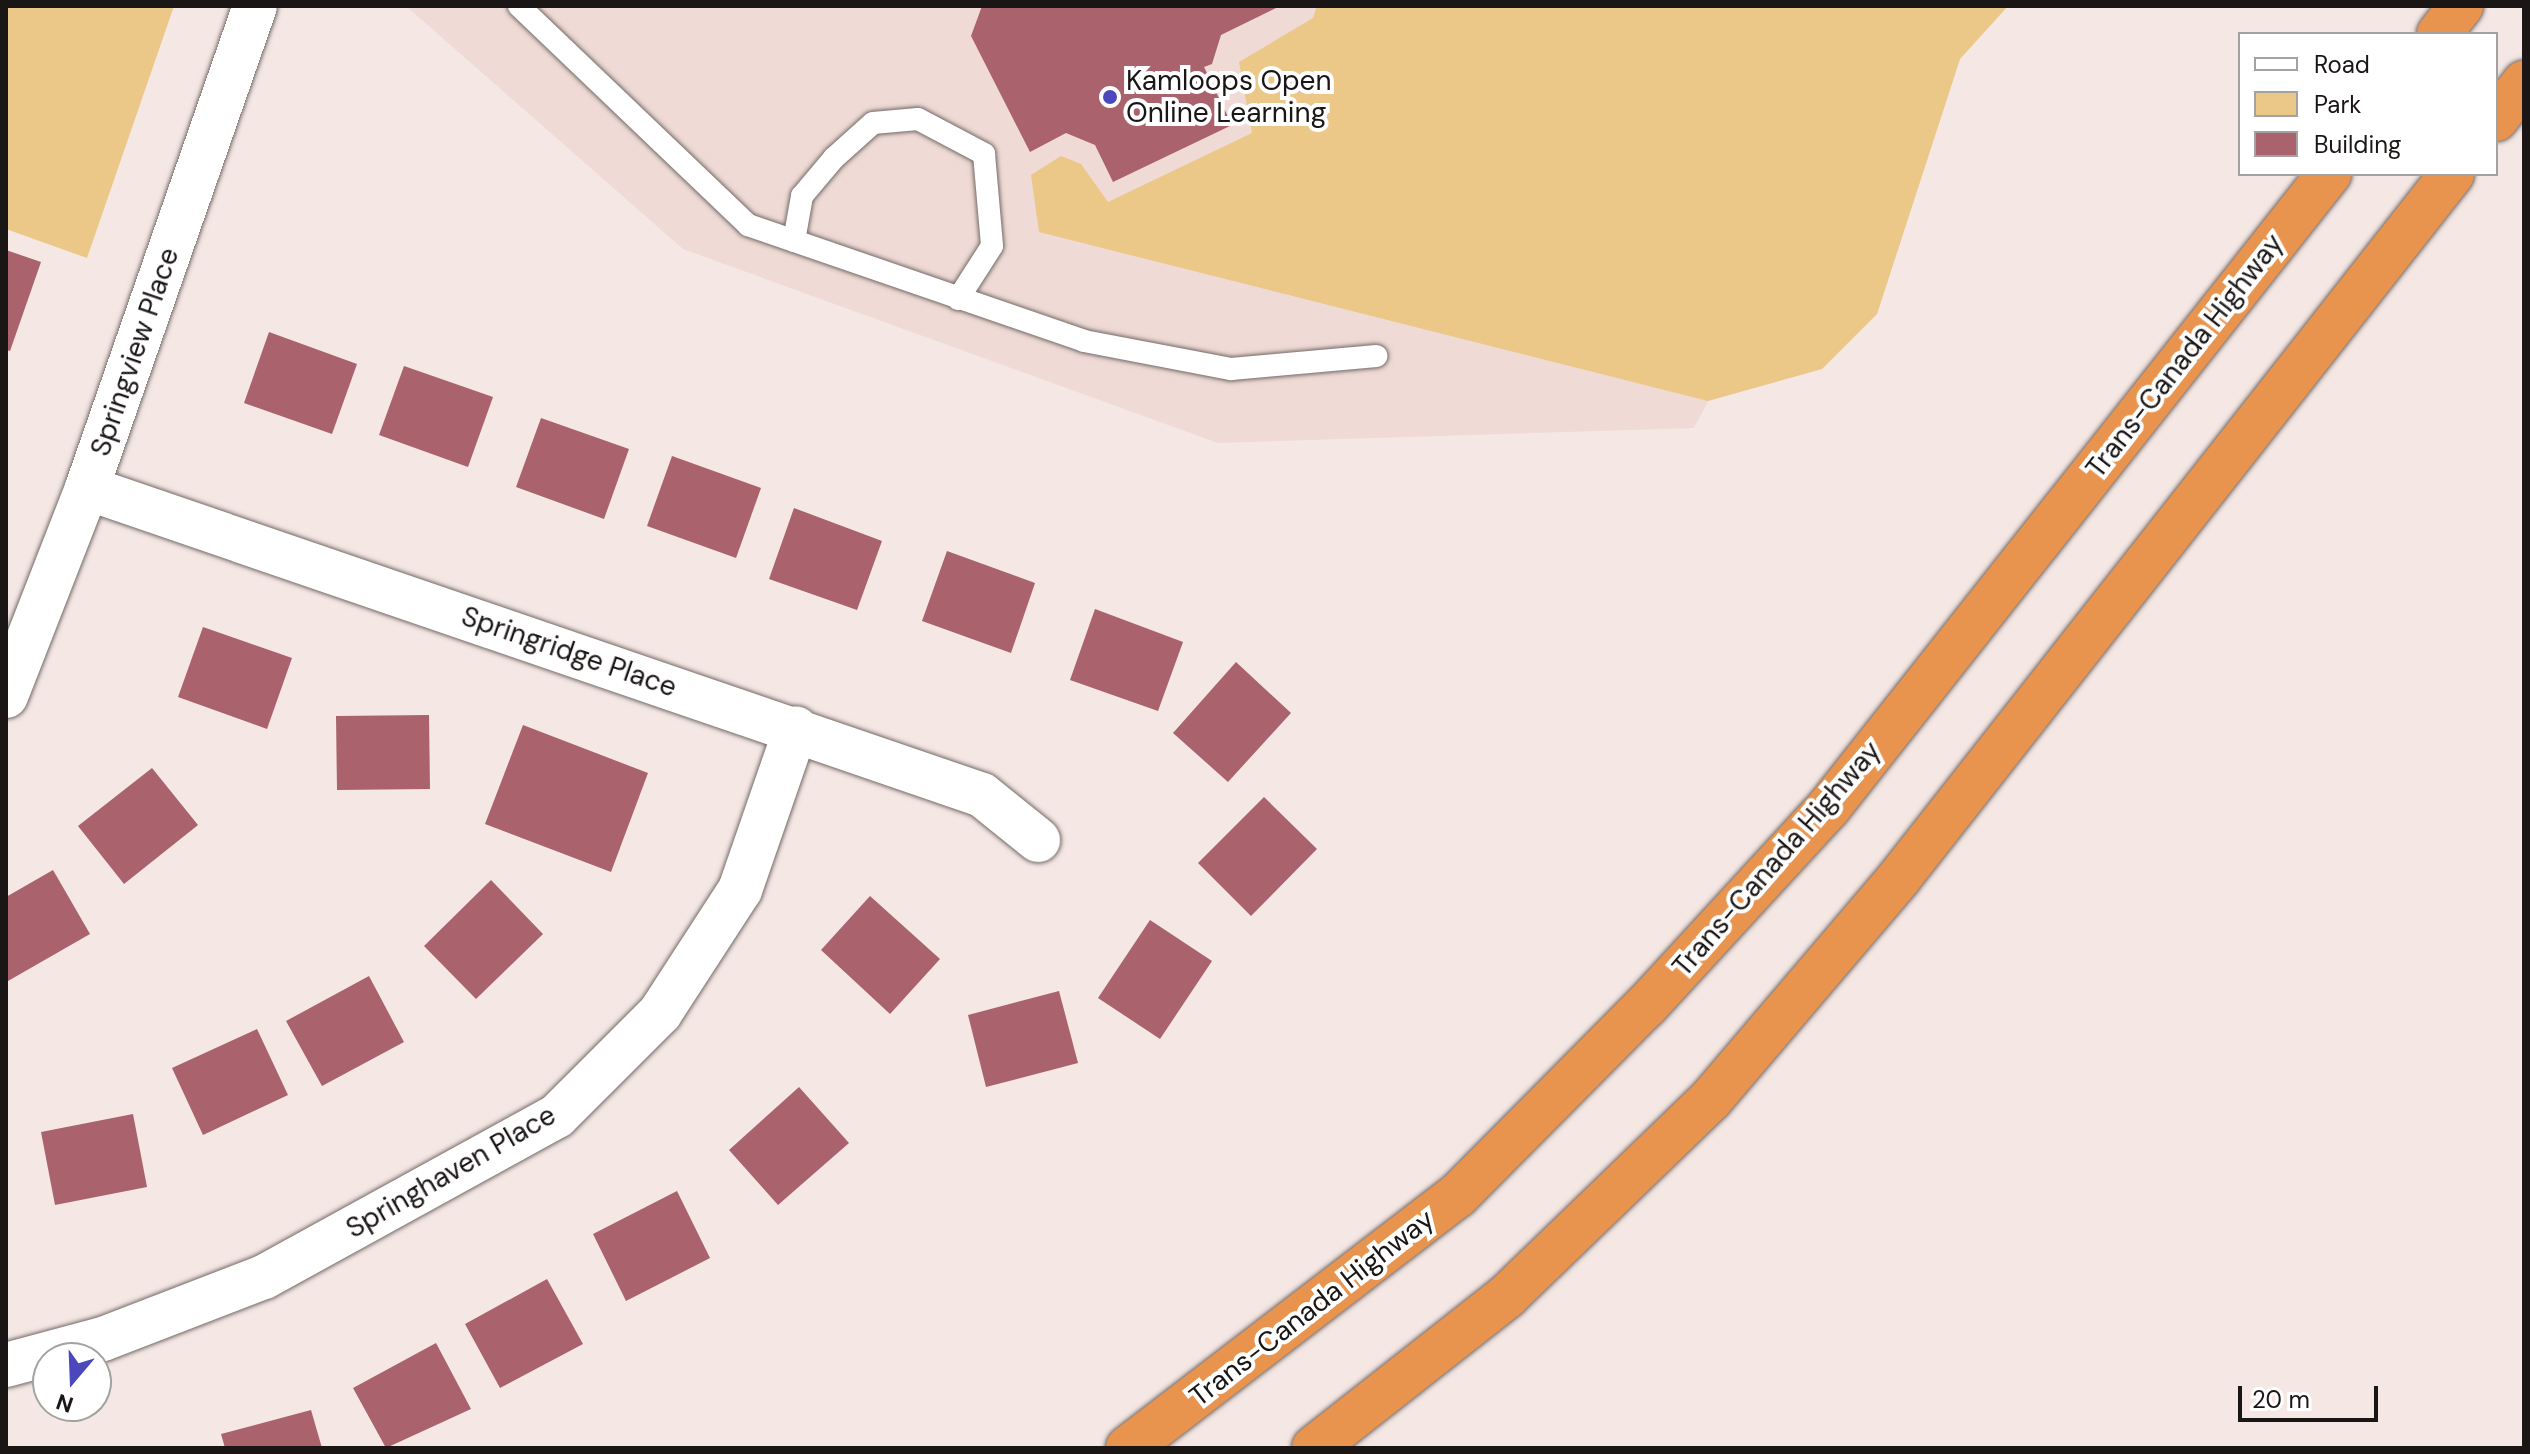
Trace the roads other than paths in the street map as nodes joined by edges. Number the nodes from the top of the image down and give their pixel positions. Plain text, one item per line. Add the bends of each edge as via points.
1 (255, 6) edge
2 (519, 6) edge
3 (2461, 6) edge
4 (2441, 32) edge
5 (2524, 83) edge
6 (2498, 116) edge
7 (2327, 176) edge
8 (2450, 176) edge
9 (794, 241) junction
10 (958, 299) junction
11 (1376, 356) dead end
12 (87, 488) junction
13 (6, 696) edge
14 (796, 728) junction
15 (1038, 840) dead end
16 (6, 1365) edge
17 (1128, 1448) edge
18 (1314, 1448) edge

1 - 12 street, Springview Place
2 - 9 lane via 748,225
3 - 4 highway
5 - 6 highway
7 - 17 highway, Trans-Canada Highway via 1829,807 1646,1006 1457,1196
8 - 18 highway via 1899,878 1711,1099 1507,1296
9 - 10 lane
9 - 10 lane via 802,196 834,158 873,123 918,119 984,154 992,246
10 - 11 lane via 1084,341 1231,369
12 - 13 street, Springview Place
12 - 14 street, Springridge Place
14 - 15 street, Springridge Place via 982,795
14 - 16 street, Springhaven Place via 740,890 660,1013 557,1116 264,1277 103,1339

